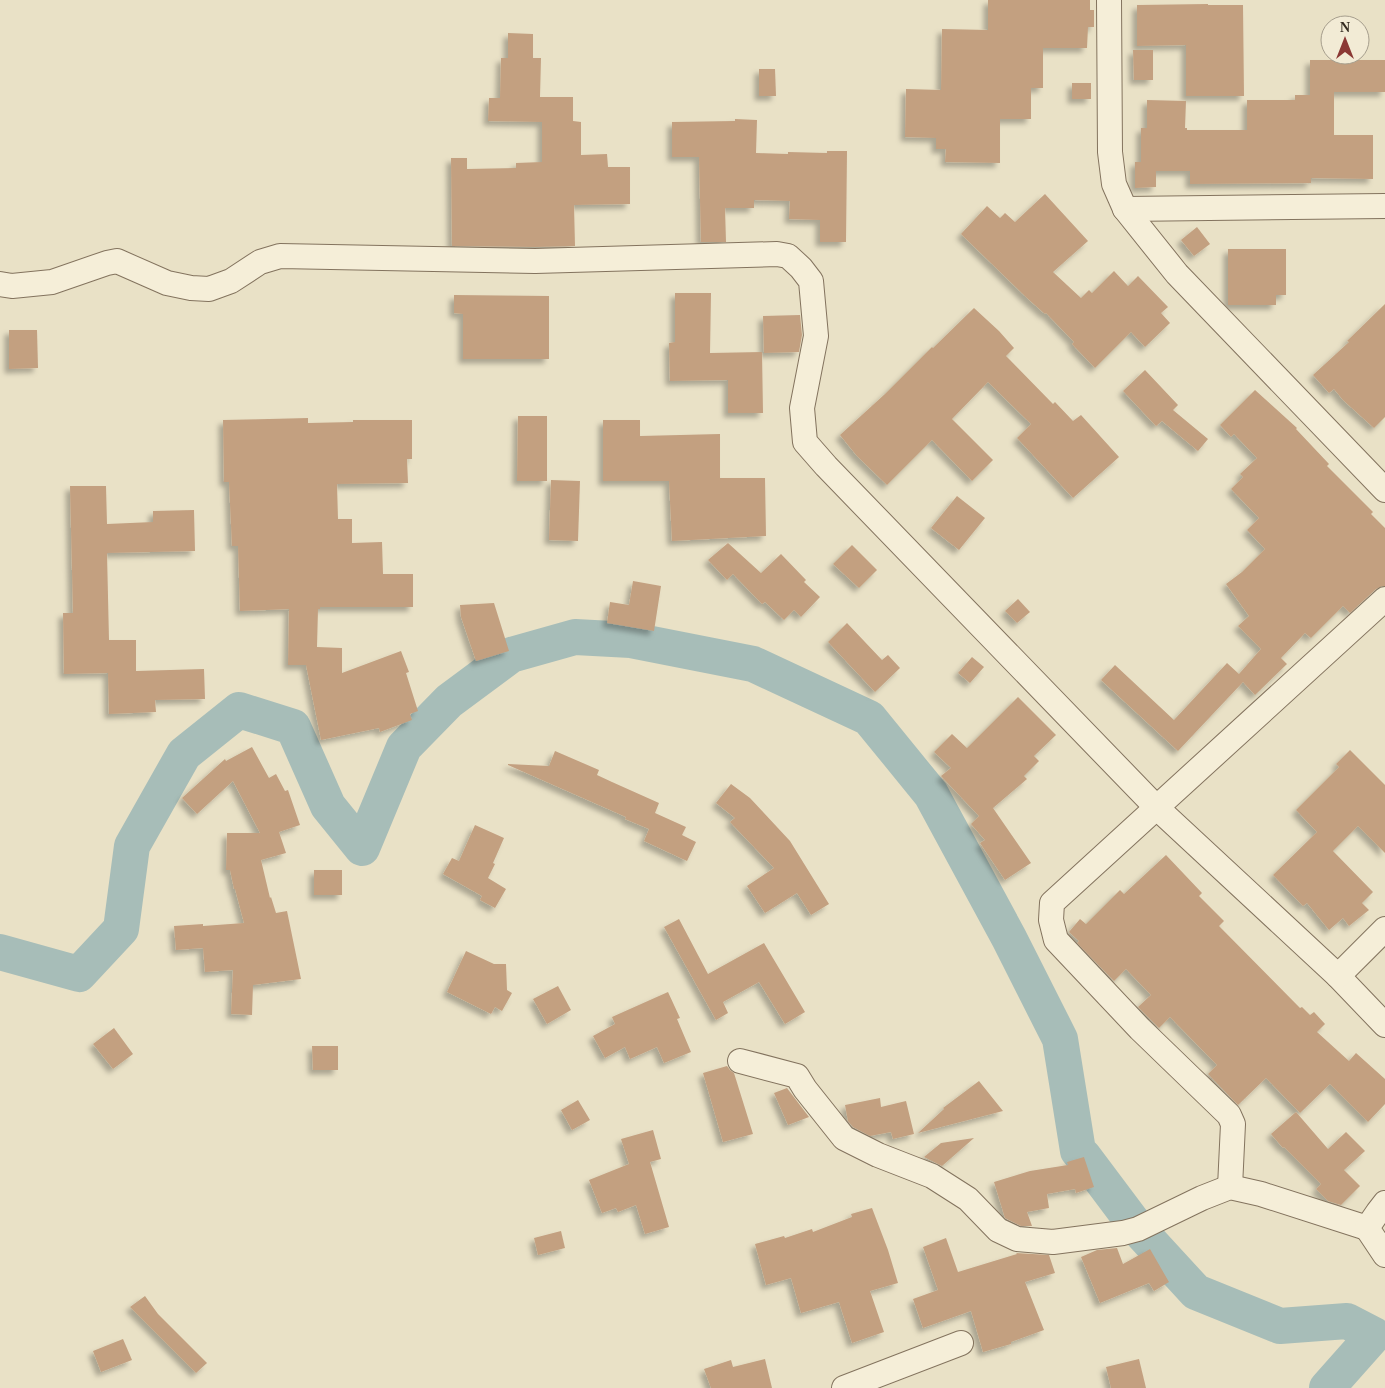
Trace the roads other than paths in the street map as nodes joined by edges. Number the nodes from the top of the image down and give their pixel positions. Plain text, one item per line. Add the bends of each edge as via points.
1 (1109, 0) edge
2 (1385, 206) edge
3 (1125, 209) junction
4 (0, 284) edge
5 (1385, 490) edge
6 (1385, 599) edge
7 (1156, 807) junction
8 (1385, 929) edge
9 (1338, 976) junction
10 (1385, 1025) edge
11 (740, 1061) dead end
12 (1230, 1187) junction
13 (1385, 1204) edge
14 (1367, 1228) junction
15 (1385, 1255) edge
16 (961, 1343) dead end
17 (844, 1388) edge

1 - 3 street via 1110,152 1114,184
2 - 3 street
3 - 5 street via 1177,274
4 - 7 street via 52,282 117,261 167,283 209,289 231,281 260,262 280,256 536,261 788,256 812,281 816,336 802,408 805,442
6 - 7 street
7 - 9 street
7 - 12 street via 1052,903 1051,920 1056,940 1140,1029 1229,1115 1233,1124
8 - 9 street
9 - 10 street
11 - 12 street via 797,1076 844,1138 932,1176 968,1199 998,1230 1017,1239 1053,1242 1123,1233
12 - 14 street
13 - 14 street
14 - 15 street
16 - 17 street

